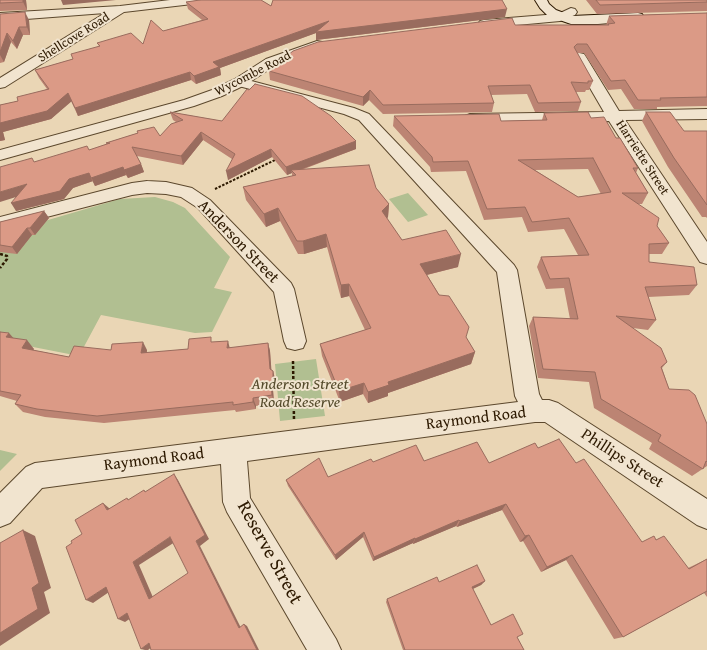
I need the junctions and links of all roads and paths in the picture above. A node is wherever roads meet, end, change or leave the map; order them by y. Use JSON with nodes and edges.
{"nodes":[{"id":1,"x":201,"y":0,"type":"edge"},
{"id":2,"x":540,"y":0,"type":"edge"},
{"id":3,"x":552,"y":0,"type":"edge"},
{"id":4,"x":166,"y":2,"type":"edge"},
{"id":5,"x":121,"y":9,"type":"junction"},
{"id":6,"x":565,"y":15,"type":"junction"},
{"id":7,"x":0,"y":17,"type":"edge"},
{"id":8,"x":651,"y":17,"type":"edge"},
{"id":9,"x":473,"y":25,"type":"edge"},
{"id":10,"x":329,"y":43,"type":"edge"},
{"id":11,"x":579,"y":57,"type":"edge"},
{"id":12,"x":240,"y":82,"type":"junction"},
{"id":13,"x":0,"y":84,"type":"edge"},
{"id":14,"x":707,"y":114,"type":"edge"},
{"id":15,"x":615,"y":115,"type":"junction"},
{"id":16,"x":456,"y":119,"type":"edge"},
{"id":17,"x":0,"y":155,"type":"edge"},
{"id":18,"x":277,"y":159,"type":"edge"},
{"id":19,"x":213,"y":190,"type":"dead end"},
{"id":20,"x":0,"y":223,"type":"edge"},
{"id":21,"x":0,"y":254,"type":"edge"},
{"id":22,"x":707,"y":257,"type":"edge"},
{"id":23,"x":0,"y":263,"type":"edge"},
{"id":24,"x":5,"y":263,"type":"junction"},
{"id":25,"x":0,"y":268,"type":"edge"},
{"id":26,"x":295,"y":341,"type":"dead end"},
{"id":27,"x":292,"y":365,"type":"dead end"},
{"id":28,"x":535,"y":411,"type":"junction"},
{"id":29,"x":294,"y":442,"type":"junction"},
{"id":30,"x":233,"y":450,"type":"junction"},
{"id":31,"x":0,"y":513,"type":"edge"},
{"id":32,"x":707,"y":515,"type":"edge"},
{"id":33,"x":325,"y":650,"type":"edge"}],
"edges":[{"from":1,"to":4,"type":"street","name":"Shellcove Road"},
{"from":2,"to":6,"type":"street"},
{"from":3,"to":6,"type":"street"},
{"from":4,"to":5,"type":"street","name":"Shellcove Road"},
{"from":5,"to":7,"type":"street"},
{"from":5,"to":13,"type":"street","name":"Shellcove Road"},
{"from":6,"to":8,"type":"street"},
{"from":6,"to":9,"type":"street"},
{"from":10,"to":12,"type":"street","name":"Wycombe Road"},
{"from":11,"to":15,"type":"street","name":"Harriette Street"},
{"from":12,"to":17,"type":"street","name":"Wycombe Road"},
{"from":12,"to":28,"type":"street","name":"Raymond Road"},
{"from":14,"to":15,"type":"street"},
{"from":15,"to":16,"type":"street"},
{"from":15,"to":22,"type":"street","name":"Harriette Street"},
{"from":18,"to":19,"type":"path"},
{"from":20,"to":26,"type":"street","name":"Anderson Street"},
{"from":21,"to":24,"type":"path"},
{"from":23,"to":24,"type":"path"},
{"from":24,"to":25,"type":"path"},
{"from":27,"to":29,"type":"path"},
{"from":28,"to":29,"type":"street","name":"Raymond Road"},
{"from":28,"to":32,"type":"street","name":"Phillips Street"},
{"from":29,"to":30,"type":"street","name":"Raymond Road"},
{"from":30,"to":31,"type":"street","name":"Raymond Road"},
{"from":30,"to":33,"type":"street","name":"Reserve Street"}]}
